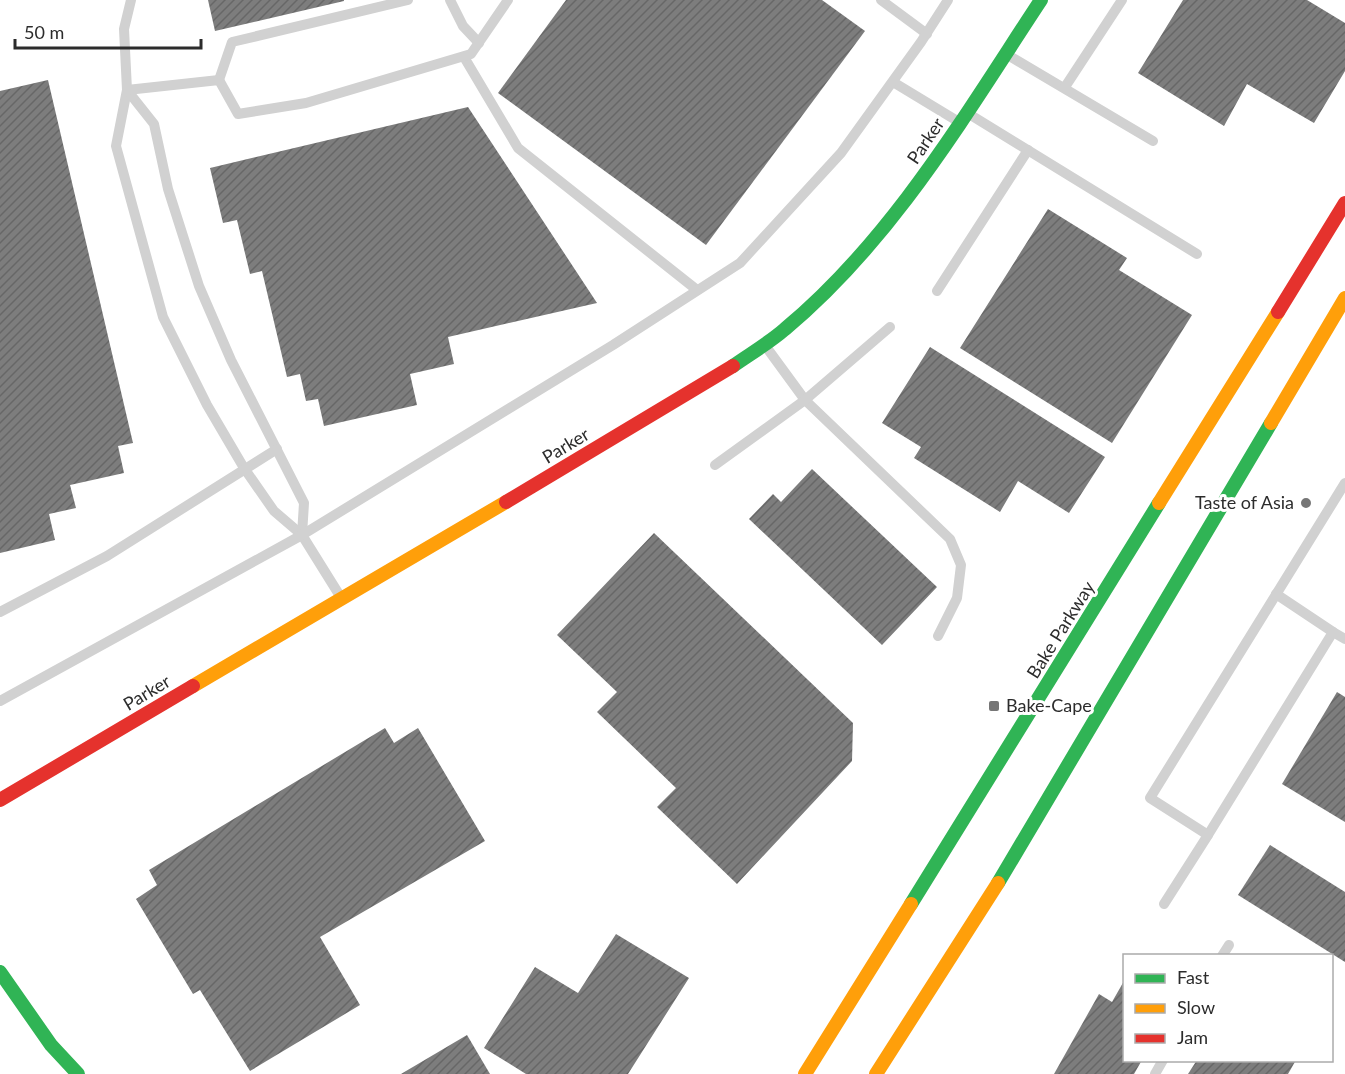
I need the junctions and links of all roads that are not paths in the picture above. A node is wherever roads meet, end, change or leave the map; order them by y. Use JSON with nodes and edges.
{"nodes":[{"id":1,"x":131,"y":0,"type":"edge"},
{"id":2,"x":408,"y":0,"type":"edge"},
{"id":3,"x":450,"y":0,"type":"edge"},
{"id":4,"x":507,"y":0,"type":"edge"},
{"id":5,"x":881,"y":0,"type":"edge"},
{"id":6,"x":948,"y":0,"type":"edge"},
{"id":7,"x":1041,"y":0,"type":"edge"},
{"id":8,"x":1122,"y":0,"type":"edge"},
{"id":9,"x":927,"y":34,"type":"junction"},
{"id":10,"x":478,"y":43,"type":"junction"},
{"id":11,"x":1005,"y":54,"type":"junction"},
{"id":12,"x":464,"y":57,"type":"junction"},
{"id":13,"x":219,"y":80,"type":"junction"},
{"id":14,"x":893,"y":82,"type":"junction"},
{"id":15,"x":1065,"y":87,"type":"junction"},
{"id":16,"x":127,"y":90,"type":"junction"},
{"id":17,"x":963,"y":117,"type":"junction"},
{"id":18,"x":1153,"y":141,"type":"dead end"},
{"id":19,"x":1028,"y":150,"type":"junction"},
{"id":20,"x":1345,"y":203,"type":"edge"},
{"id":21,"x":1197,"y":254,"type":"dead end"},
{"id":22,"x":697,"y":290,"type":"junction"},
{"id":23,"x":937,"y":291,"type":"dead end"},
{"id":24,"x":1345,"y":298,"type":"edge"},
{"id":25,"x":890,"y":327,"type":"dead end"},
{"id":26,"x":764,"y":344,"type":"junction"},
{"id":27,"x":805,"y":400,"type":"junction"},
{"id":28,"x":277,"y":449,"type":"junction"},
{"id":29,"x":714,"y":465,"type":"dead end"},
{"id":30,"x":244,"y":468,"type":"junction"},
{"id":31,"x":1345,"y":483,"type":"edge"},
{"id":32,"x":302,"y":535,"type":"junction"},
{"id":33,"x":1276,"y":594,"type":"junction"},
{"id":34,"x":342,"y":599,"type":"junction"},
{"id":35,"x":0,"y":612,"type":"edge"},
{"id":36,"x":1333,"y":632,"type":"junction"},
{"id":37,"x":938,"y":636,"type":"dead end"},
{"id":38,"x":1345,"y":639,"type":"edge"},
{"id":39,"x":0,"y":701,"type":"edge"},
{"id":40,"x":0,"y":800,"type":"edge"},
{"id":41,"x":1208,"y":835,"type":"junction"},
{"id":42,"x":1164,"y":904,"type":"dead end"},
{"id":43,"x":1228,"y":945,"type":"dead end"},
{"id":44,"x":1223,"y":954,"type":"edge"},
{"id":45,"x":0,"y":972,"type":"edge"},
{"id":46,"x":78,"y":1074,"type":"edge"},
{"id":47,"x":805,"y":1074,"type":"edge"},
{"id":48,"x":876,"y":1074,"type":"edge"}],
"edges":[{"from":1,"to":16,"type":"lane"},
{"from":2,"to":13,"type":"lane"},
{"from":3,"to":10,"type":"lane"},
{"from":4,"to":10,"type":"lane"},
{"from":5,"to":9,"type":"lane"},
{"from":6,"to":9,"type":"lane"},
{"from":7,"to":11,"type":"main road","name":"Parker"},
{"from":8,"to":15,"type":"lane"},
{"from":9,"to":14,"type":"lane"},
{"from":10,"to":12,"type":"lane"},
{"from":11,"to":15,"type":"lane"},
{"from":11,"to":17,"type":"main road","name":"Parker"},
{"from":12,"to":13,"type":"lane"},
{"from":12,"to":22,"type":"lane"},
{"from":13,"to":16,"type":"lane"},
{"from":14,"to":17,"type":"lane"},
{"from":14,"to":22,"type":"lane"},
{"from":15,"to":18,"type":"lane"},
{"from":16,"to":28,"type":"lane"},
{"from":16,"to":30,"type":"lane"},
{"from":17,"to":19,"type":"lane"},
{"from":17,"to":26,"type":"main road","name":"Parker"},
{"from":19,"to":21,"type":"lane"},
{"from":19,"to":23,"type":"lane"},
{"from":20,"to":47,"type":"main road","name":"Bake Parkway"},
{"from":22,"to":32,"type":"lane"},
{"from":24,"to":48,"type":"main road"},
{"from":25,"to":27,"type":"lane"},
{"from":26,"to":27,"type":"lane"},
{"from":26,"to":34,"type":"main road","name":"Parker"},
{"from":27,"to":29,"type":"lane"},
{"from":27,"to":37,"type":"lane"},
{"from":28,"to":30,"type":"lane"},
{"from":28,"to":32,"type":"lane"},
{"from":30,"to":32,"type":"lane"},
{"from":30,"to":35,"type":"lane"},
{"from":31,"to":33,"type":"lane"},
{"from":32,"to":34,"type":"lane"},
{"from":32,"to":39,"type":"lane"},
{"from":33,"to":36,"type":"lane"},
{"from":33,"to":41,"type":"lane"},
{"from":34,"to":40,"type":"main road","name":"Parker"},
{"from":36,"to":38,"type":"lane"},
{"from":36,"to":41,"type":"lane"},
{"from":41,"to":42,"type":"lane"},
{"from":43,"to":44,"type":"lane"},
{"from":45,"to":46,"type":"main road"}]}
